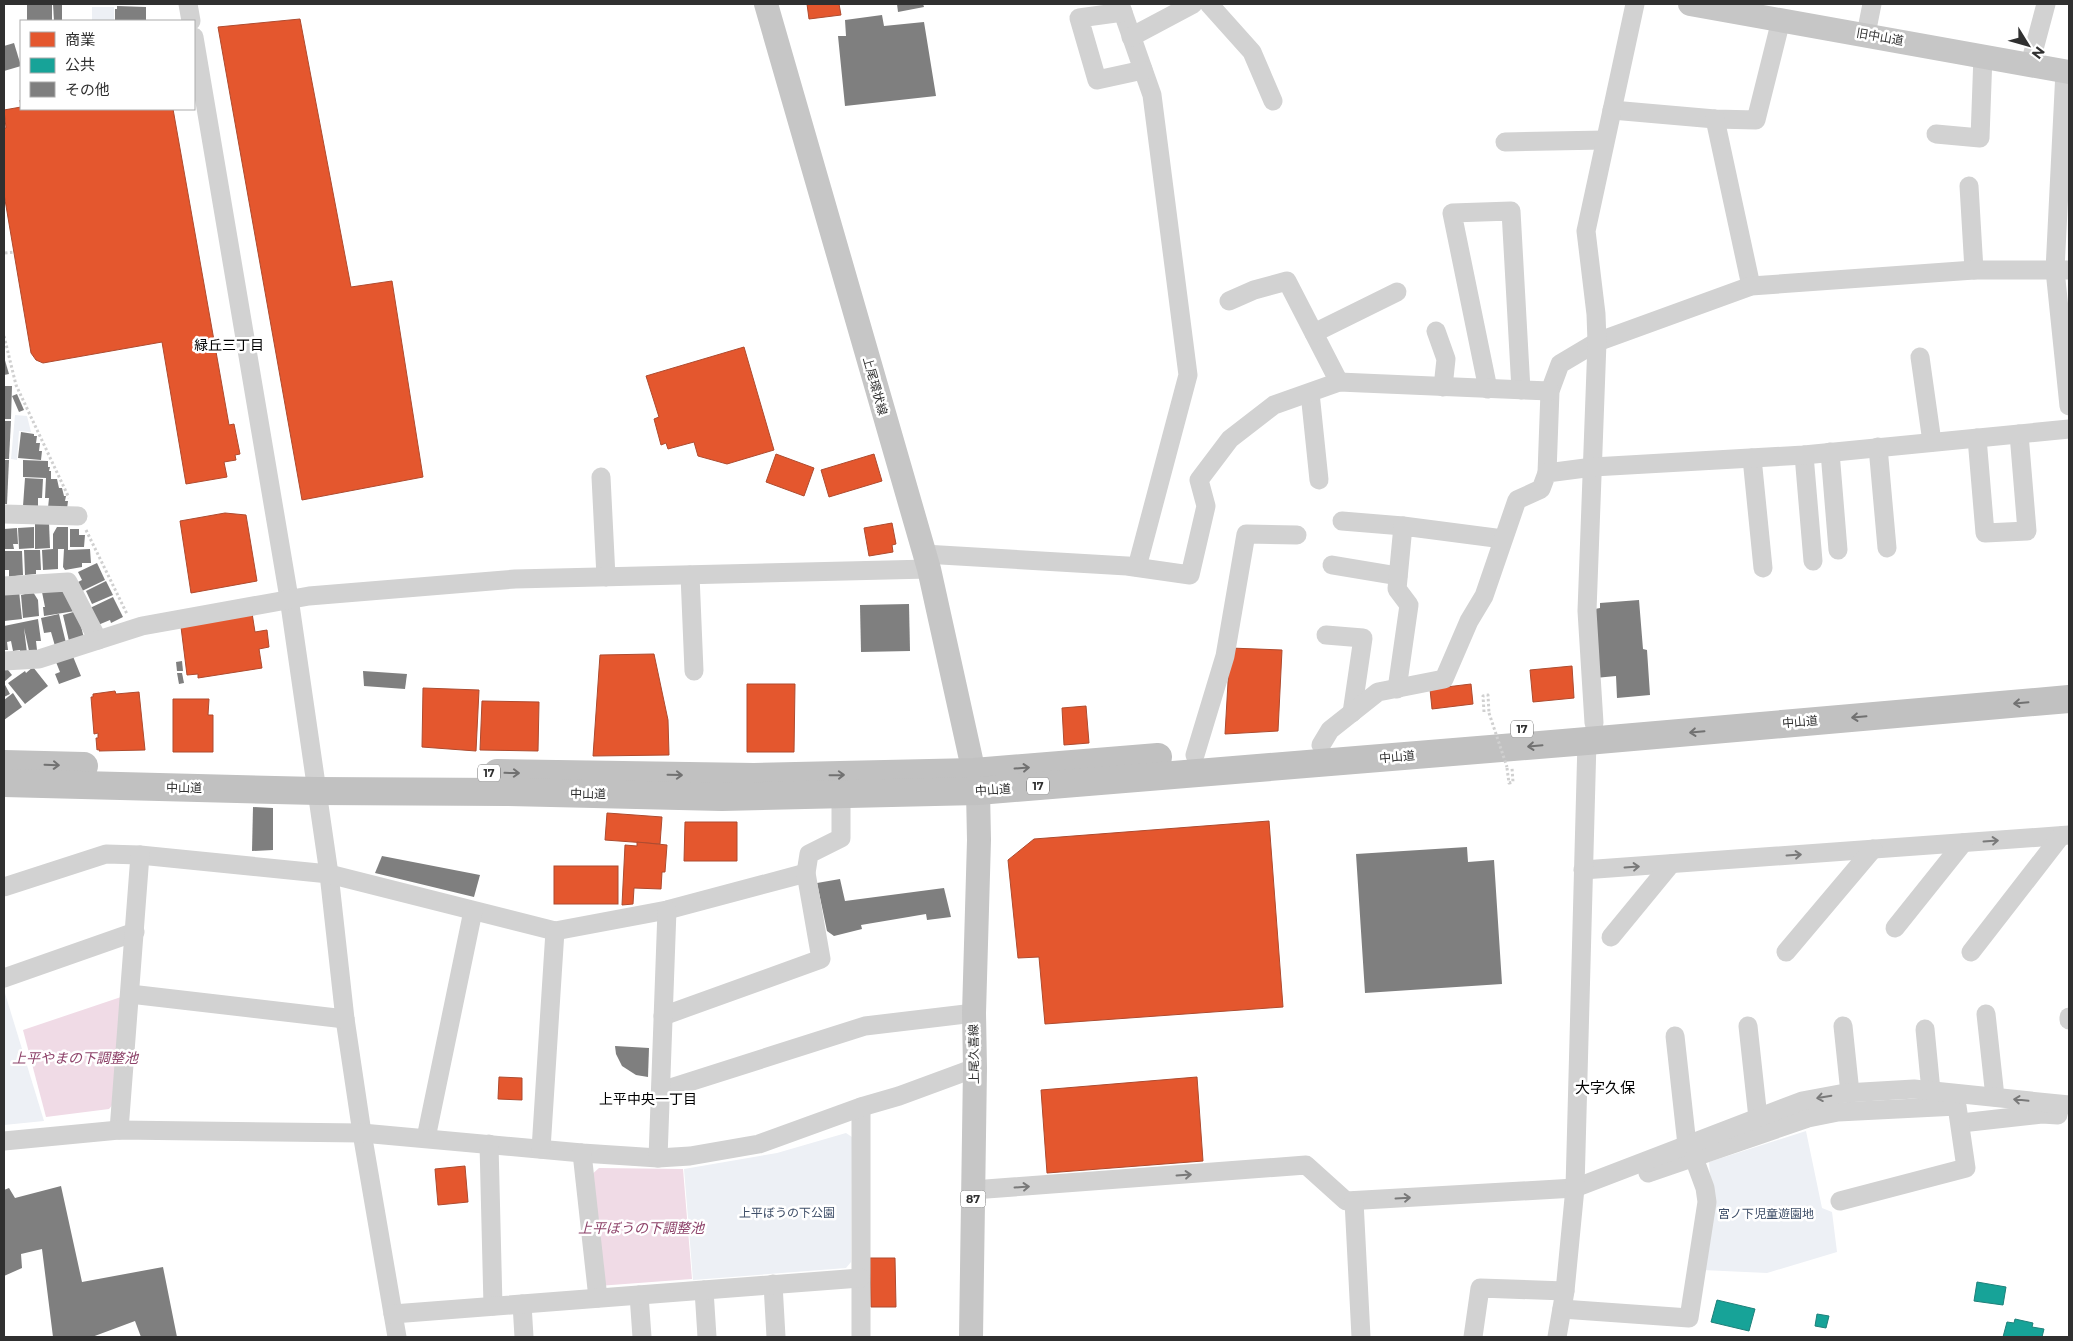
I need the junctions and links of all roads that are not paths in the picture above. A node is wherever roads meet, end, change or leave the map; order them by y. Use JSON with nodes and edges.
{"nodes":[{"id":1,"x":188,"y":4,"type":"edge"},
{"id":2,"x":766,"y":4,"type":"edge"},
{"id":3,"x":1194,"y":4,"type":"edge"},
{"id":4,"x":1209,"y":4,"type":"edge"},
{"id":5,"x":1635,"y":4,"type":"edge"},
{"id":6,"x":1690,"y":4,"type":"edge"},
{"id":7,"x":1872,"y":4,"type":"edge"},
{"id":8,"x":2046,"y":4,"type":"edge"},
{"id":9,"x":1715,"y":6,"type":"edge"},
{"id":10,"x":1122,"y":8,"type":"edge"},
{"id":11,"x":191,"y":20,"type":"edge"},
{"id":12,"x":1781,"y":20,"type":"junction"},
{"id":13,"x":1866,"y":34,"type":"junction"},
{"id":14,"x":1131,"y":37,"type":"junction"},
{"id":15,"x":195,"y":43,"type":"edge"},
{"id":16,"x":1984,"y":55,"type":"junction"},
{"id":17,"x":2030,"y":64,"type":"junction"},
{"id":18,"x":1143,"y":70,"type":"junction"},
{"id":19,"x":2067,"y":71,"type":"edge"},
{"id":20,"x":1273,"y":101,"type":"dead end"},
{"id":21,"x":1612,"y":110,"type":"junction"},
{"id":22,"x":1715,"y":119,"type":"junction"},
{"id":23,"x":1936,"y":134,"type":"dead end"},
{"id":24,"x":1605,"y":140,"type":"junction"},
{"id":25,"x":1505,"y":142,"type":"dead end"},
{"id":26,"x":1969,"y":186,"type":"dead end"},
{"id":27,"x":1974,"y":270,"type":"junction"},
{"id":28,"x":2062,"y":270,"type":"edge"},
{"id":29,"x":1751,"y":286,"type":"junction"},
{"id":30,"x":1397,"y":292,"type":"dead end"},
{"id":31,"x":1229,"y":301,"type":"dead end"},
{"id":32,"x":1436,"y":331,"type":"dead end"},
{"id":33,"x":1314,"y":334,"type":"junction"},
{"id":34,"x":1597,"y":342,"type":"junction"},
{"id":35,"x":1920,"y":357,"type":"dead end"},
{"id":36,"x":1339,"y":382,"type":"junction"},
{"id":37,"x":1443,"y":387,"type":"junction"},
{"id":38,"x":1488,"y":389,"type":"junction"},
{"id":39,"x":1521,"y":390,"type":"junction"},
{"id":40,"x":1550,"y":392,"type":"junction"},
{"id":41,"x":1310,"y":393,"type":"junction"},
{"id":42,"x":2069,"y":406,"type":"edge"},
{"id":43,"x":2069,"y":429,"type":"edge"},
{"id":44,"x":2019,"y":434,"type":"junction"},
{"id":45,"x":1977,"y":438,"type":"junction"},
{"id":46,"x":1932,"y":442,"type":"junction"},
{"id":47,"x":1878,"y":447,"type":"junction"},
{"id":48,"x":1830,"y":452,"type":"junction"},
{"id":49,"x":1804,"y":454,"type":"junction"},
{"id":50,"x":1752,"y":458,"type":"junction"},
{"id":51,"x":1593,"y":467,"type":"junction"},
{"id":52,"x":1547,"y":473,"type":"junction"},
{"id":53,"x":601,"y":477,"type":"dead end"},
{"id":54,"x":1319,"y":480,"type":"dead end"},
{"id":55,"x":4,"y":514,"type":"edge"},
{"id":56,"x":78,"y":516,"type":"road end"},
{"id":57,"x":1342,"y":520,"type":"dead end"},
{"id":58,"x":1403,"y":526,"type":"junction"},
{"id":59,"x":1297,"y":535,"type":"dead end"},
{"id":60,"x":1503,"y":540,"type":"junction"},
{"id":61,"x":1888,"y":548,"type":"dead end"},
{"id":62,"x":1838,"y":550,"type":"dead end"},
{"id":63,"x":1813,"y":561,"type":"dead end"},
{"id":64,"x":926,"y":562,"type":"junction"},
{"id":65,"x":1332,"y":565,"type":"dead end"},
{"id":66,"x":1137,"y":567,"type":"junction"},
{"id":67,"x":1763,"y":568,"type":"dead end"},
{"id":68,"x":690,"y":575,"type":"junction"},
{"id":69,"x":1398,"y":576,"type":"junction"},
{"id":70,"x":606,"y":577,"type":"junction"},
{"id":71,"x":4,"y":586,"type":"edge"},
{"id":72,"x":289,"y":598,"type":"junction"},
{"id":73,"x":1326,"y":635,"type":"dead end"},
{"id":74,"x":98,"y":640,"type":"junction"},
{"id":75,"x":4,"y":661,"type":"edge"},
{"id":76,"x":694,"y":671,"type":"dead end"},
{"id":77,"x":2069,"y":681,"type":"edge"},
{"id":78,"x":1397,"y":689,"type":"junction"},
{"id":79,"x":2069,"y":699,"type":"edge"},
{"id":80,"x":1352,"y":713,"type":"junction"},
{"id":81,"x":1590,"y":732,"type":"junction"},
{"id":82,"x":1321,"y":745,"type":"junction"},
{"id":83,"x":1194,"y":755,"type":"junction"},
{"id":84,"x":5,"y":766,"type":"edge"},
{"id":85,"x":316,"y":782,"type":"junction"},
{"id":86,"x":976,"y":782,"type":"junction"},
{"id":87,"x":841,"y":795,"type":"junction"},
{"id":88,"x":2065,"y":835,"type":"edge"},
{"id":89,"x":1963,"y":843,"type":"junction"},
{"id":90,"x":1873,"y":849,"type":"junction"},
{"id":91,"x":140,"y":855,"type":"junction"},
{"id":92,"x":1671,"y":864,"type":"junction"},
{"id":93,"x":1583,"y":870,"type":"junction"},
{"id":94,"x":806,"y":872,"type":"junction"},
{"id":95,"x":329,"y":874,"type":"junction"},
{"id":96,"x":4,"y":888,"type":"edge"},
{"id":97,"x":667,"y":910,"type":"junction"},
{"id":98,"x":473,"y":911,"type":"junction"},
{"id":99,"x":1895,"y":928,"type":"dead end"},
{"id":100,"x":555,"y":931,"type":"junction"},
{"id":101,"x":135,"y":932,"type":"junction"},
{"id":102,"x":1610,"y":936,"type":"dead end"},
{"id":103,"x":1786,"y":952,"type":"dead end"},
{"id":104,"x":1971,"y":952,"type":"dead end"},
{"id":105,"x":4,"y":978,"type":"edge"},
{"id":106,"x":130,"y":994,"type":"junction"},
{"id":107,"x":974,"y":1013,"type":"junction"},
{"id":108,"x":1986,"y":1014,"type":"dead end"},
{"id":109,"x":663,"y":1016,"type":"junction"},
{"id":110,"x":345,"y":1018,"type":"junction"},
{"id":111,"x":1748,"y":1026,"type":"dead end"},
{"id":112,"x":1843,"y":1026,"type":"dead end"},
{"id":113,"x":1925,"y":1029,"type":"dead end"},
{"id":114,"x":1675,"y":1036,"type":"dead end"},
{"id":115,"x":975,"y":1064,"type":"junction"},
{"id":116,"x":661,"y":1091,"type":"junction"},
{"id":117,"x":1930,"y":1091,"type":"junction"},
{"id":118,"x":1850,"y":1093,"type":"junction"},
{"id":119,"x":1994,"y":1097,"type":"junction"},
{"id":120,"x":2069,"y":1105,"type":"edge"},
{"id":121,"x":861,"y":1107,"type":"junction"},
{"id":122,"x":1961,"y":1108,"type":"junction"},
{"id":123,"x":2069,"y":1117,"type":"edge"},
{"id":124,"x":1758,"y":1118,"type":"junction"},
{"id":125,"x":119,"y":1130,"type":"junction"},
{"id":126,"x":362,"y":1133,"type":"junction"},
{"id":127,"x":426,"y":1138,"type":"junction"},
{"id":128,"x":4,"y":1141,"type":"edge"},
{"id":129,"x":489,"y":1144,"type":"junction"},
{"id":130,"x":541,"y":1149,"type":"junction"},
{"id":131,"x":1691,"y":1151,"type":"junction"},
{"id":132,"x":582,"y":1153,"type":"junction"},
{"id":133,"x":658,"y":1158,"type":"junction"},
{"id":134,"x":973,"y":1190,"type":"junction"},
{"id":135,"x":1574,"y":1194,"type":"junction"},
{"id":136,"x":1354,"y":1201,"type":"junction"},
{"id":137,"x":1840,"y":1201,"type":"dead end"},
{"id":138,"x":860,"y":1278,"type":"junction"},
{"id":139,"x":773,"y":1284,"type":"junction"},
{"id":140,"x":704,"y":1290,"type":"junction"},
{"id":141,"x":1565,"y":1290,"type":"junction"},
{"id":142,"x":639,"y":1295,"type":"junction"},
{"id":143,"x":598,"y":1298,"type":"junction"},
{"id":144,"x":522,"y":1304,"type":"junction"},
{"id":145,"x":493,"y":1306,"type":"junction"},
{"id":146,"x":1562,"y":1310,"type":"junction"},
{"id":147,"x":393,"y":1314,"type":"junction"},
{"id":148,"x":397,"y":1337,"type":"edge"},
{"id":149,"x":524,"y":1337,"type":"edge"},
{"id":150,"x":642,"y":1337,"type":"edge"},
{"id":151,"x":707,"y":1337,"type":"edge"},
{"id":152,"x":776,"y":1337,"type":"edge"},
{"id":153,"x":861,"y":1337,"type":"edge"},
{"id":154,"x":971,"y":1337,"type":"edge"},
{"id":155,"x":1361,"y":1337,"type":"edge"},
{"id":156,"x":1474,"y":1337,"type":"edge"},
{"id":157,"x":1557,"y":1337,"type":"edge"}],
"edges":[{"from":1,"to":11,"type":"street"},
{"from":2,"to":64,"type":"main road","name":"上尾環状線"},
{"from":3,"to":14,"type":"street"},
{"from":4,"to":20,"type":"street"},
{"from":5,"to":21,"type":"street"},
{"from":6,"to":9,"type":"main road","name":"旧中山道"},
{"from":7,"to":13,"type":"street"},
{"from":8,"to":17,"type":"street"},
{"from":9,"to":12,"type":"main road","name":"旧中山道"},
{"from":10,"to":14,"type":"street"},
{"from":10,"to":18,"type":"street"},
{"from":12,"to":13,"type":"main road","name":"旧中山道"},
{"from":12,"to":22,"type":"street"},
{"from":13,"to":16,"type":"main road","name":"旧中山道"},
{"from":14,"to":18,"type":"street"},
{"from":15,"to":72,"type":"street"},
{"from":16,"to":17,"type":"main road","name":"旧中山道"},
{"from":16,"to":23,"type":"street"},
{"from":17,"to":19,"type":"main road","name":"旧中山道"},
{"from":18,"to":66,"type":"street"},
{"from":19,"to":28,"type":"street"},
{"from":21,"to":22,"type":"street"},
{"from":21,"to":24,"type":"street"},
{"from":22,"to":29,"type":"street"},
{"from":24,"to":25,"type":"street"},
{"from":24,"to":34,"type":"street"},
{"from":26,"to":27,"type":"street"},
{"from":27,"to":28,"type":"street"},
{"from":27,"to":29,"type":"street"},
{"from":28,"to":42,"type":"street"},
{"from":29,"to":34,"type":"street"},
{"from":30,"to":33,"type":"street"},
{"from":31,"to":33,"type":"street"},
{"from":32,"to":37,"type":"street"},
{"from":33,"to":36,"type":"street"},
{"from":34,"to":40,"type":"street"},
{"from":34,"to":51,"type":"street"},
{"from":35,"to":46,"type":"street"},
{"from":36,"to":37,"type":"street"},
{"from":36,"to":41,"type":"street"},
{"from":37,"to":38,"type":"street"},
{"from":38,"to":39,"type":"street"},
{"from":38,"to":39,"type":"street"},
{"from":39,"to":40,"type":"street"},
{"from":40,"to":52,"type":"street"},
{"from":41,"to":54,"type":"street"},
{"from":41,"to":66,"type":"street"},
{"from":43,"to":44,"type":"street"},
{"from":44,"to":45,"type":"street"},
{"from":44,"to":45,"type":"street"},
{"from":45,"to":46,"type":"street"},
{"from":46,"to":47,"type":"street"},
{"from":47,"to":48,"type":"street"},
{"from":47,"to":61,"type":"street"},
{"from":48,"to":49,"type":"street"},
{"from":48,"to":62,"type":"street"},
{"from":49,"to":50,"type":"street"},
{"from":49,"to":63,"type":"street"},
{"from":50,"to":51,"type":"street"},
{"from":50,"to":67,"type":"street"},
{"from":51,"to":52,"type":"street"},
{"from":51,"to":81,"type":"street"},
{"from":52,"to":60,"type":"street"},
{"from":53,"to":70,"type":"street"},
{"from":55,"to":56,"type":"street"},
{"from":57,"to":58,"type":"street"},
{"from":58,"to":60,"type":"street"},
{"from":58,"to":69,"type":"street"},
{"from":59,"to":83,"type":"street"},
{"from":60,"to":78,"type":"street"},
{"from":64,"to":66,"type":"street"},
{"from":64,"to":68,"type":"street"},
{"from":64,"to":86,"type":"main road","name":"上尾環状線"},
{"from":65,"to":69,"type":"street"},
{"from":68,"to":70,"type":"street"},
{"from":68,"to":76,"type":"street"},
{"from":69,"to":78,"type":"street"},
{"from":70,"to":72,"type":"street"},
{"from":71,"to":74,"type":"street"},
{"from":72,"to":74,"type":"street"},
{"from":72,"to":85,"type":"street"},
{"from":73,"to":80,"type":"street"},
{"from":74,"to":75,"type":"street"},
{"from":77,"to":81,"type":"highway","name":"中山道","number":"17"},
{"from":78,"to":80,"type":"street"},
{"from":79,"to":81,"type":"highway","name":"中山道","number":"17","one_way":true},
{"from":80,"to":82,"type":"street"},
{"from":81,"to":82,"type":"highway","name":"中山道","number":"17"},
{"from":81,"to":86,"type":"highway","name":"中山道","number":"17","one_way":true},
{"from":81,"to":93,"type":"street"},
{"from":82,"to":83,"type":"highway","name":"中山道","number":"17"},
{"from":86,"to":83,"type":"highway","name":"中山道","number":"17","one_way":true},
{"from":84,"to":85,"type":"highway","name":"中山道","number":"17"},
{"from":85,"to":86,"type":"highway","name":"中山道","number":"17","one_way":true},
{"from":85,"to":87,"type":"highway","name":"中山道","number":"17"},
{"from":85,"to":95,"type":"street"},
{"from":86,"to":87,"type":"highway","name":"中山道","number":"17"},
{"from":86,"to":107,"type":"main road","name":"上尾久喜線","number":"87"},
{"from":87,"to":94,"type":"street"},
{"from":89,"to":88,"type":"street","one_way":true},
{"from":88,"to":104,"type":"street"},
{"from":89,"to":90,"type":"street"},
{"from":89,"to":99,"type":"street"},
{"from":92,"to":90,"type":"street","one_way":true},
{"from":90,"to":103,"type":"street"},
{"from":91,"to":95,"type":"street"},
{"from":91,"to":96,"type":"street"},
{"from":91,"to":101,"type":"street"},
{"from":93,"to":92,"type":"street","one_way":true},
{"from":92,"to":102,"type":"street"},
{"from":93,"to":135,"type":"street"},
{"from":94,"to":97,"type":"street"},
{"from":94,"to":109,"type":"street"},
{"from":95,"to":98,"type":"street"},
{"from":95,"to":110,"type":"street"},
{"from":97,"to":100,"type":"street"},
{"from":97,"to":109,"type":"street"},
{"from":98,"to":100,"type":"street"},
{"from":98,"to":127,"type":"street"},
{"from":100,"to":130,"type":"street"},
{"from":101,"to":105,"type":"street"},
{"from":101,"to":106,"type":"street"},
{"from":106,"to":110,"type":"street"},
{"from":106,"to":125,"type":"street"},
{"from":107,"to":115,"type":"main road","name":"上尾久喜線","number":"87"},
{"from":107,"to":116,"type":"street"},
{"from":108,"to":119,"type":"street"},
{"from":109,"to":116,"type":"street"},
{"from":110,"to":126,"type":"street"},
{"from":111,"to":124,"type":"street"},
{"from":112,"to":118,"type":"street"},
{"from":113,"to":117,"type":"street"},
{"from":114,"to":131,"type":"street"},
{"from":115,"to":121,"type":"street"},
{"from":115,"to":134,"type":"main road","name":"上尾久喜線","number":"87"},
{"from":116,"to":133,"type":"street"},
{"from":117,"to":118,"type":"street"},
{"from":117,"to":122,"type":"street"},
{"from":118,"to":124,"type":"street","one_way":true},
{"from":120,"to":119,"type":"street","one_way":true},
{"from":119,"to":122,"type":"street"},
{"from":121,"to":133,"type":"street"},
{"from":121,"to":138,"type":"street"},
{"from":122,"to":123,"type":"street"},
{"from":122,"to":131,"type":"street"},
{"from":122,"to":137,"type":"street"},
{"from":124,"to":131,"type":"street"},
{"from":125,"to":126,"type":"street"},
{"from":125,"to":128,"type":"street"},
{"from":126,"to":127,"type":"street"},
{"from":126,"to":147,"type":"street"},
{"from":127,"to":129,"type":"street"},
{"from":129,"to":130,"type":"street"},
{"from":129,"to":145,"type":"street"},
{"from":130,"to":132,"type":"street"},
{"from":131,"to":135,"type":"street"},
{"from":131,"to":146,"type":"street"},
{"from":132,"to":133,"type":"street"},
{"from":132,"to":143,"type":"street"},
{"from":134,"to":136,"type":"street","one_way":true},
{"from":134,"to":154,"type":"main road","name":"上尾久喜線","number":"87"},
{"from":136,"to":135,"type":"street","one_way":true},
{"from":135,"to":141,"type":"street"},
{"from":136,"to":155,"type":"street"},
{"from":138,"to":139,"type":"street"},
{"from":138,"to":153,"type":"street"},
{"from":139,"to":140,"type":"street"},
{"from":139,"to":152,"type":"street"},
{"from":140,"to":142,"type":"street"},
{"from":140,"to":151,"type":"street"},
{"from":141,"to":146,"type":"street"},
{"from":141,"to":156,"type":"street"},
{"from":142,"to":143,"type":"street"},
{"from":142,"to":150,"type":"street"},
{"from":143,"to":144,"type":"street"},
{"from":144,"to":145,"type":"street"},
{"from":144,"to":149,"type":"street"},
{"from":145,"to":147,"type":"street"},
{"from":146,"to":157,"type":"street"},
{"from":147,"to":148,"type":"street"}]}
